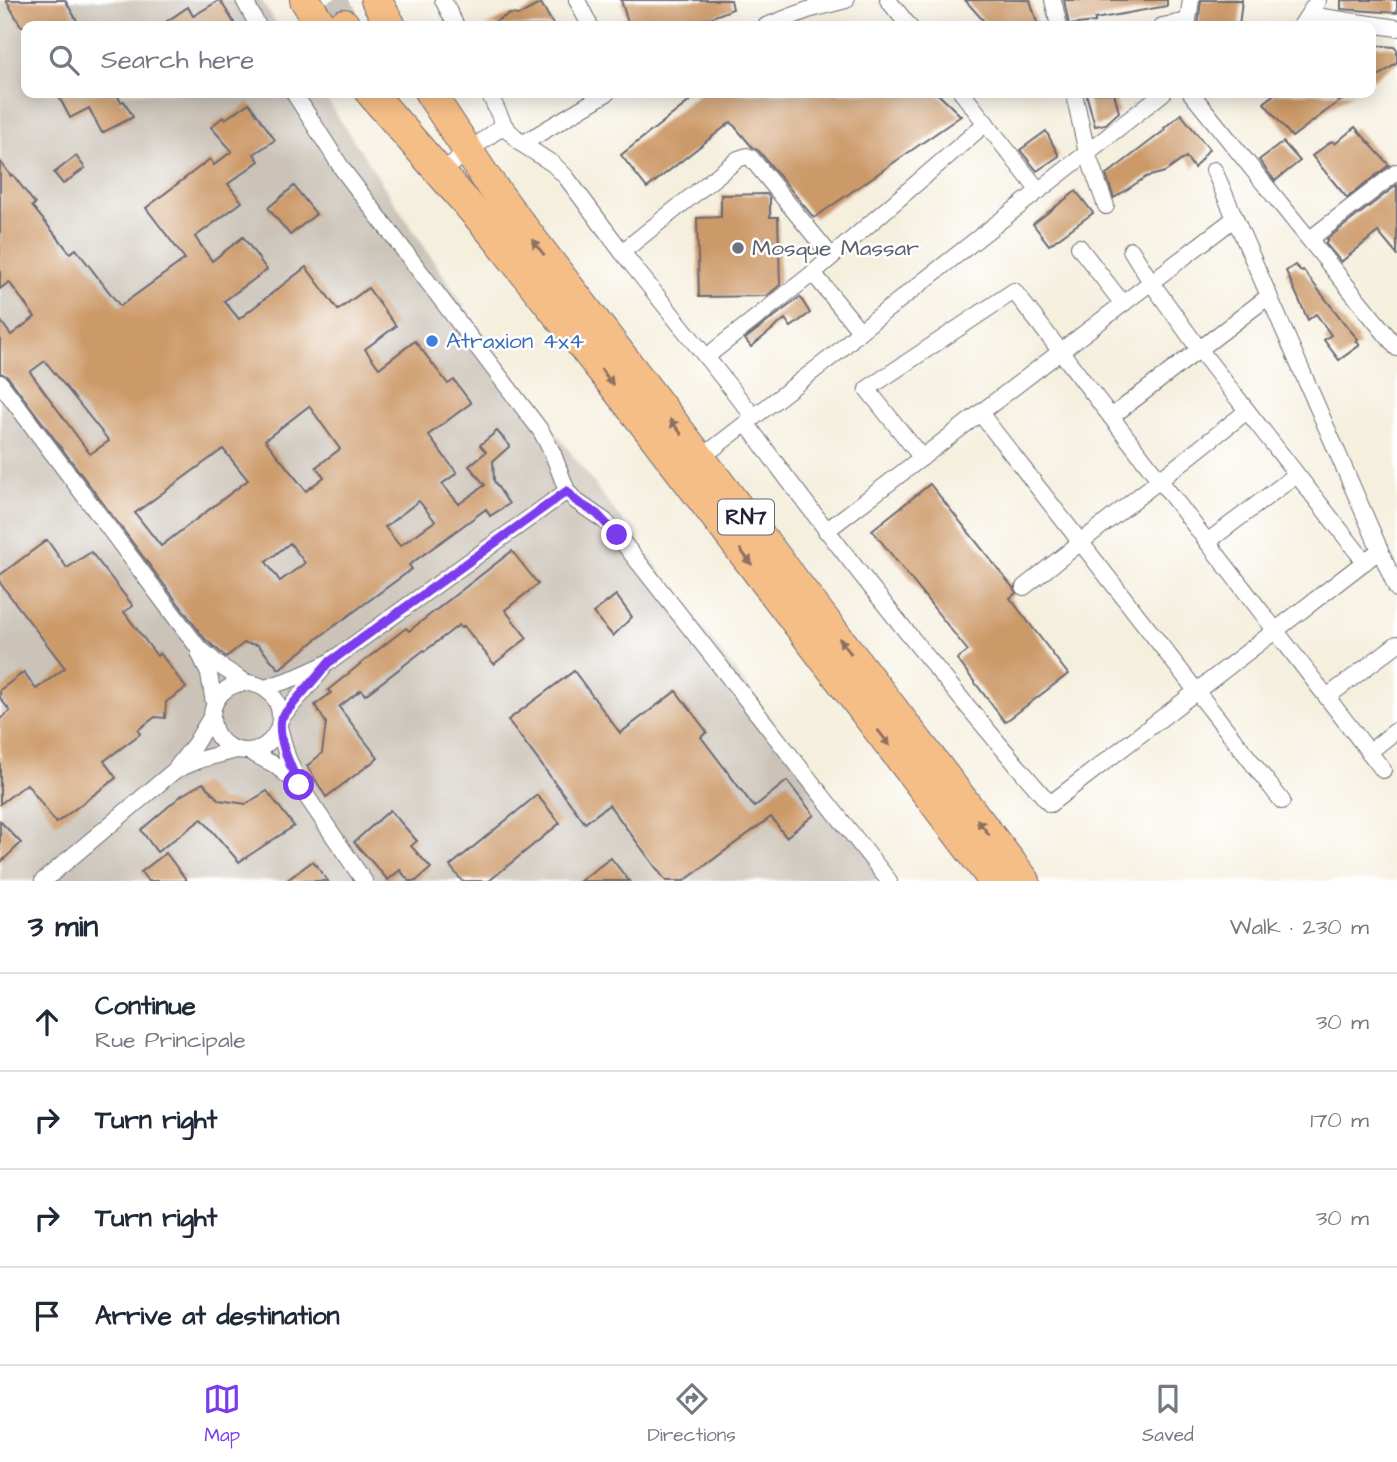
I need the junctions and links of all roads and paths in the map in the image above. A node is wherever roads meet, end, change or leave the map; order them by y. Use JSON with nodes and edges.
{"nodes":[{"id":1,"x":244,"y":0,"type":"edge"},
{"id":2,"x":306,"y":0,"type":"edge"},
{"id":3,"x":443,"y":0,"type":"edge"},
{"id":4,"x":577,"y":0,"type":"edge"},
{"id":5,"x":846,"y":0,"type":"edge"},
{"id":6,"x":888,"y":0,"type":"edge"},
{"id":7,"x":1053,"y":0,"type":"edge"},
{"id":8,"x":1191,"y":0,"type":"edge"},
{"id":9,"x":1318,"y":0,"type":"edge"},
{"id":10,"x":807,"y":5,"type":"edge"},
{"id":11,"x":353,"y":20,"type":"edge"},
{"id":12,"x":255,"y":21,"type":"edge"},
{"id":13,"x":454,"y":21,"type":"edge"},
{"id":14,"x":588,"y":21,"type":"edge"},
{"id":15,"x":776,"y":21,"type":"edge"},
{"id":16,"x":905,"y":21,"type":"edge"},
{"id":17,"x":1058,"y":21,"type":"edge"},
{"id":18,"x":1188,"y":21,"type":"edge"},
{"id":19,"x":1305,"y":21,"type":"edge"},
{"id":20,"x":1376,"y":26,"type":"edge"},
{"id":21,"x":1397,"y":28,"type":"edge"},
{"id":22,"x":297,"y":98,"type":"edge"},
{"id":23,"x":375,"y":98,"type":"edge"},
{"id":24,"x":394,"y":98,"type":"edge"},
{"id":25,"x":419,"y":98,"type":"edge"},
{"id":26,"x":433,"y":98,"type":"edge"},
{"id":27,"x":491,"y":98,"type":"edge"},
{"id":28,"x":599,"y":98,"type":"edge"},
{"id":29,"x":966,"y":98,"type":"edge"},
{"id":30,"x":1075,"y":98,"type":"edge"},
{"id":31,"x":1157,"y":98,"type":"edge"},
{"id":32,"x":1195,"y":98,"type":"edge"},
{"id":33,"x":986,"y":123,"type":"junction"},
{"id":34,"x":504,"y":125,"type":"junction"},
{"id":35,"x":522,"y":144,"type":"junction"},
{"id":36,"x":468,"y":152,"type":"junction"},
{"id":37,"x":1087,"y":153,"type":"junction"},
{"id":38,"x":1214,"y":170,"type":"dead end"},
{"id":39,"x":441,"y":172,"type":"junction"},
{"id":40,"x":1397,"y":172,"type":"edge"},
{"id":41,"x":1039,"y":191,"type":"junction"},
{"id":42,"x":1106,"y":206,"type":"dead end"},
{"id":43,"x":1235,"y":218,"type":"junction"},
{"id":44,"x":1310,"y":239,"type":"junction"},
{"id":45,"x":1079,"y":247,"type":"dead end"},
{"id":46,"x":1131,"y":250,"type":"dead end"},
{"id":47,"x":622,"y":251,"type":"junction"},
{"id":48,"x":831,"y":256,"type":"junction"},
{"id":49,"x":813,"y":272,"type":"junction"},
{"id":50,"x":1151,"y":282,"type":"junction"},
{"id":51,"x":1269,"y":296,"type":"junction"},
{"id":52,"x":1123,"y":304,"type":"junction"},
{"id":53,"x":860,"y":331,"type":"junction"},
{"id":54,"x":1397,"y":348,"type":"edge"},
{"id":55,"x":1199,"y":349,"type":"junction"},
{"id":56,"x":1060,"y":352,"type":"junction"},
{"id":57,"x":706,"y":357,"type":"junction"},
{"id":58,"x":0,"y":383,"type":"edge"},
{"id":59,"x":1247,"y":411,"type":"junction"},
{"id":60,"x":980,"y":413,"type":"junction"},
{"id":61,"x":1111,"y":416,"type":"junction"},
{"id":62,"x":750,"y":420,"type":"junction"},
{"id":63,"x":922,"y":458,"type":"junction"},
{"id":64,"x":691,"y":466,"type":"junction"},
{"id":65,"x":1296,"y":475,"type":"junction"},
{"id":66,"x":1160,"y":480,"type":"junction"},
{"id":67,"x":567,"y":491,"type":"junction"},
{"id":68,"x":826,"y":531,"type":"junction"},
{"id":69,"x":1081,"y":542,"type":"junction"},
{"id":70,"x":1207,"y":542,"type":"junction"},
{"id":71,"x":1380,"y":550,"type":"junction"},
{"id":72,"x":1365,"y":562,"type":"junction"},
{"id":73,"x":1024,"y":587,"type":"dead end"},
{"id":74,"x":1397,"y":589,"type":"edge"},
{"id":75,"x":1276,"y":631,"type":"junction"},
{"id":76,"x":1397,"y":644,"type":"edge"},
{"id":77,"x":197,"y":646,"type":"junction"},
{"id":78,"x":328,"y":663,"type":"junction"},
{"id":79,"x":245,"y":682,"type":"junction"},
{"id":80,"x":265,"y":688,"type":"junction"},
{"id":81,"x":1197,"y":691,"type":"junction"},
{"id":82,"x":1327,"y":697,"type":"junction"},
{"id":83,"x":213,"y":710,"type":"junction"},
{"id":84,"x":280,"y":722,"type":"junction"},
{"id":85,"x":1397,"y":730,"type":"edge"},
{"id":86,"x":242,"y":750,"type":"junction"},
{"id":87,"x":1369,"y":752,"type":"junction"},
{"id":88,"x":1383,"y":770,"type":"dead end"},
{"id":89,"x":174,"y":771,"type":"junction"},
{"id":90,"x":299,"y":785,"type":"junction"},
{"id":91,"x":1282,"y":801,"type":"dead end"},
{"id":92,"x":43,"y":881,"type":"edge"},
{"id":93,"x":364,"y":881,"type":"edge"},
{"id":94,"x":889,"y":881,"type":"edge"},
{"id":95,"x":994,"y":881,"type":"edge"},
{"id":96,"x":1025,"y":881,"type":"edge"}],
"edges":[{"from":1,"to":12,"type":"street"},
{"from":2,"to":11,"type":"highway"},
{"from":3,"to":13,"type":"street"},
{"from":4,"to":14,"type":"street"},
{"from":5,"to":10,"type":"street"},
{"from":6,"to":16,"type":"street"},
{"from":7,"to":17,"type":"street"},
{"from":8,"to":18,"type":"street"},
{"from":9,"to":19,"type":"street"},
{"from":10,"to":15,"type":"street"},
{"from":20,"to":21,"type":"street"},
{"from":22,"to":67,"type":"street"},
{"from":23,"to":39,"type":"highway"},
{"from":24,"to":39,"type":"highway","number":"RN7"},
{"from":25,"to":36,"type":"highway","number":"RN7"},
{"from":26,"to":36,"type":"highway"},
{"from":27,"to":34,"type":"street"},
{"from":28,"to":35,"type":"street"},
{"from":29,"to":33,"type":"street"},
{"from":30,"to":37,"type":"street"},
{"from":31,"to":37,"type":"street"},
{"from":32,"to":44,"type":"street"},
{"from":33,"to":41,"type":"street"},
{"from":33,"to":48,"type":"street"},
{"from":34,"to":35,"type":"street"},
{"from":34,"to":36,"type":"street"},
{"from":35,"to":47,"type":"street"},
{"from":36,"to":39,"type":"street"},
{"from":64,"to":36,"type":"highway","number":"RN7","one_way":true},
{"from":37,"to":41,"type":"street"},
{"from":37,"to":42,"type":"street"},
{"from":38,"to":43,"type":"street"},
{"from":39,"to":64,"type":"highway","number":"RN7","one_way":true},
{"from":40,"to":44,"type":"street"},
{"from":41,"to":53,"type":"street"},
{"from":43,"to":50,"type":"street"},
{"from":43,"to":51,"type":"street"},
{"from":44,"to":54,"type":"street"},
{"from":45,"to":52,"type":"street"},
{"from":46,"to":50,"type":"street"},
{"from":47,"to":48,"type":"street"},
{"from":47,"to":57,"type":"street"},
{"from":48,"to":49,"type":"street"},
{"from":49,"to":53,"type":"street"},
{"from":49,"to":57,"type":"street"},
{"from":50,"to":52,"type":"street"},
{"from":50,"to":55,"type":"street"},
{"from":51,"to":55,"type":"street"},
{"from":51,"to":71,"type":"street"},
{"from":52,"to":56,"type":"street"},
{"from":53,"to":62,"type":"street"},
{"from":55,"to":59,"type":"street"},
{"from":55,"to":61,"type":"street"},
{"from":56,"to":60,"type":"street"},
{"from":56,"to":61,"type":"street"},
{"from":56,"to":63,"type":"street"},
{"from":57,"to":62,"type":"street"},
{"from":58,"to":77,"type":"street"},
{"from":59,"to":65,"type":"street"},
{"from":59,"to":66,"type":"street"},
{"from":60,"to":63,"type":"street"},
{"from":60,"to":69,"type":"street"},
{"from":61,"to":66,"type":"street"},
{"from":62,"to":64,"type":"street"},
{"from":62,"to":68,"type":"street"},
{"from":63,"to":68,"type":"street"},
{"from":64,"to":95,"type":"highway","number":"RN7","one_way":true},
{"from":96,"to":64,"type":"highway","number":"RN7","one_way":true},
{"from":65,"to":70,"type":"street"},
{"from":65,"to":72,"type":"street"},
{"from":66,"to":69,"type":"street"},
{"from":66,"to":70,"type":"street"},
{"from":67,"to":78,"type":"street"},
{"from":67,"to":94,"type":"street"},
{"from":68,"to":81,"type":"street"},
{"from":69,"to":73,"type":"street"},
{"from":69,"to":81,"type":"street"},
{"from":70,"to":75,"type":"street"},
{"from":71,"to":72,"type":"street"},
{"from":71,"to":74,"type":"street"},
{"from":72,"to":75,"type":"street"},
{"from":75,"to":81,"type":"street"},
{"from":75,"to":82,"type":"street"},
{"from":76,"to":82,"type":"street"},
{"from":77,"to":79,"type":"street"},
{"from":77,"to":83,"type":"street"},
{"from":78,"to":80,"type":"street"},
{"from":78,"to":84,"type":"street"},
{"from":79,"to":80,"type":"street"},
{"from":79,"to":83,"type":"street"},
{"from":80,"to":84,"type":"street"},
{"from":81,"to":91,"type":"street"},
{"from":82,"to":87,"type":"street"},
{"from":83,"to":86,"type":"street"},
{"from":83,"to":89,"type":"street"},
{"from":84,"to":86,"type":"street"},
{"from":84,"to":90,"type":"street"},
{"from":85,"to":87,"type":"street"},
{"from":86,"to":89,"type":"street"},
{"from":86,"to":90,"type":"street"},
{"from":87,"to":88,"type":"street"},
{"from":89,"to":92,"type":"street"},
{"from":90,"to":93,"type":"street"}]}
